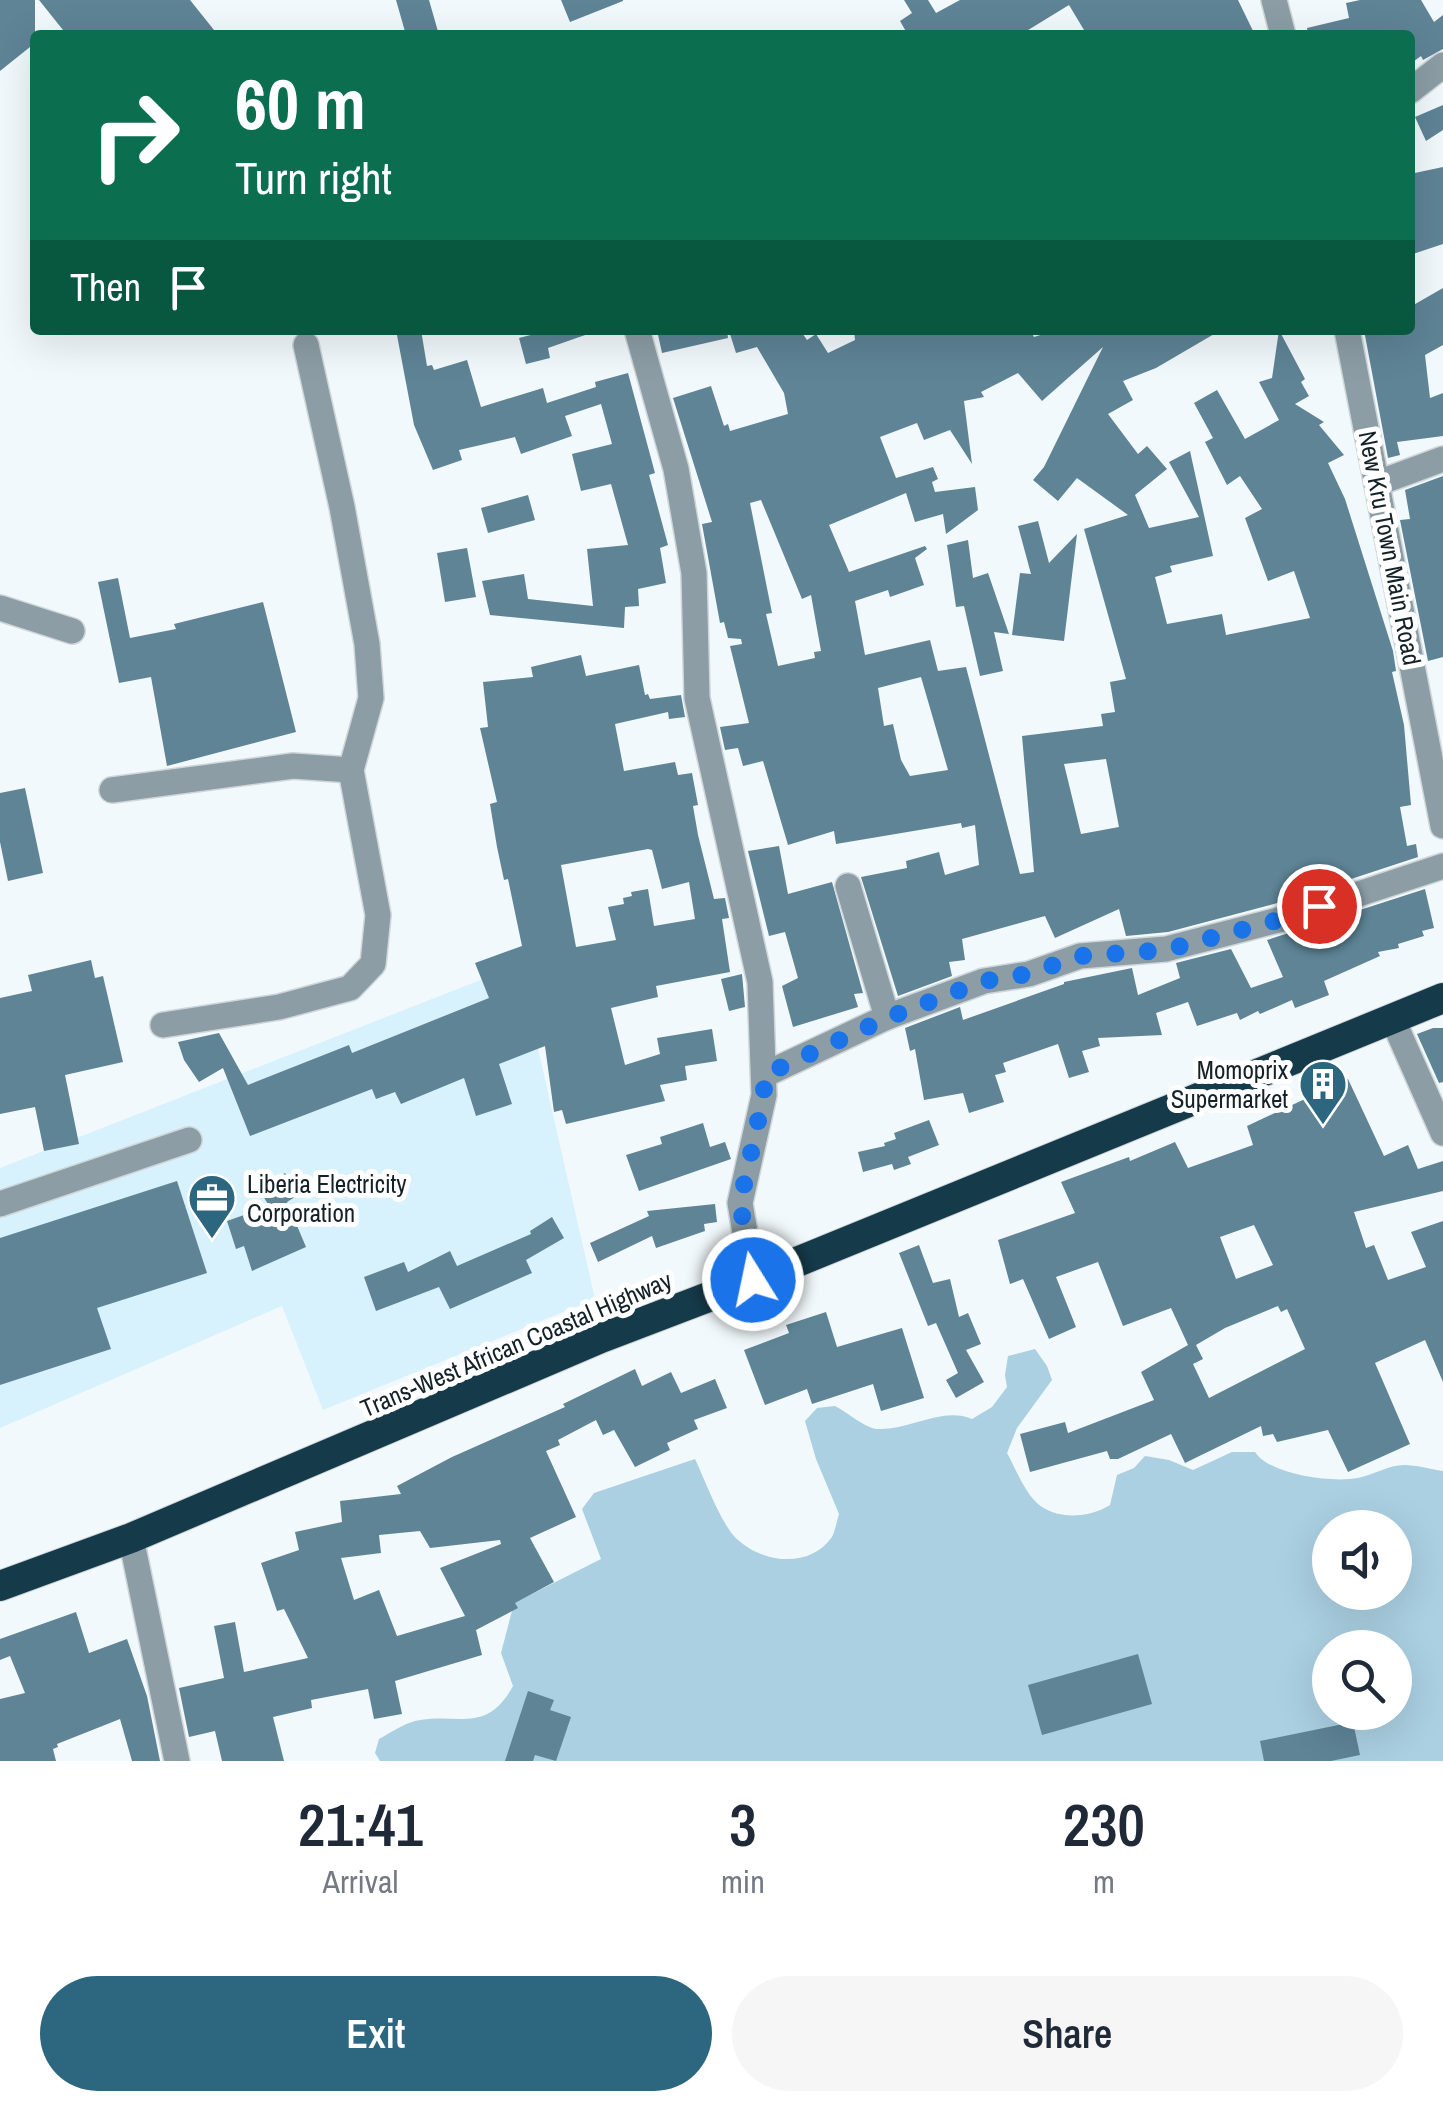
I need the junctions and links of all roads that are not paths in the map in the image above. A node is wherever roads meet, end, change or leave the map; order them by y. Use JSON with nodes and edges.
{"nodes":[{"id":1,"x":1274,"y":0,"type":"edge"},
{"id":2,"x":1282,"y":30,"type":"edge"},
{"id":3,"x":1443,"y":64,"type":"edge"},
{"id":4,"x":1415,"y":87,"type":"edge"},
{"id":5,"x":638,"y":335,"type":"edge"},
{"id":6,"x":1349,"y":335,"type":"edge"},
{"id":7,"x":306,"y":345,"type":"dead end"},
{"id":8,"x":1443,"y":459,"type":"edge"},
{"id":9,"x":1378,"y":483,"type":"junction"},
{"id":10,"x":0,"y":608,"type":"edge"},
{"id":11,"x":72,"y":631,"type":"dead end"},
{"id":12,"x":351,"y":770,"type":"junction"},
{"id":13,"x":112,"y":790,"type":"dead end"},
{"id":14,"x":1443,"y":826,"type":"edge"},
{"id":15,"x":1443,"y":866,"type":"edge"},
{"id":16,"x":848,"y":886,"type":"dead end"},
{"id":17,"x":1443,"y":998,"type":"edge"},
{"id":18,"x":887,"y":1018,"type":"junction"},
{"id":19,"x":1393,"y":1020,"type":"junction"},
{"id":20,"x":163,"y":1025,"type":"dead end"},
{"id":21,"x":764,"y":1075,"type":"junction"},
{"id":22,"x":1443,"y":1133,"type":"edge"},
{"id":23,"x":188,"y":1140,"type":"dead end"},
{"id":24,"x":0,"y":1204,"type":"edge"},
{"id":25,"x":753,"y":1280,"type":"junction"},
{"id":26,"x":132,"y":1538,"type":"junction"},
{"id":27,"x":0,"y":1586,"type":"edge"},
{"id":28,"x":177,"y":1761,"type":"edge"}],
"edges":[{"from":1,"to":2,"type":"street"},
{"from":3,"to":4,"type":"street"},
{"from":5,"to":21,"type":"street"},
{"from":6,"to":9,"type":"street","name":"New Kru Town Main Road"},
{"from":7,"to":12,"type":"street"},
{"from":8,"to":9,"type":"street"},
{"from":9,"to":14,"type":"street","name":"New Kru Town Main Road"},
{"from":10,"to":11,"type":"street"},
{"from":12,"to":13,"type":"street"},
{"from":12,"to":20,"type":"street"},
{"from":15,"to":18,"type":"street"},
{"from":16,"to":18,"type":"street"},
{"from":17,"to":19,"type":"highway","name":"Trans-West African Coastal Highway"},
{"from":18,"to":21,"type":"street"},
{"from":19,"to":22,"type":"street"},
{"from":19,"to":25,"type":"highway","name":"Trans-West African Coastal Highway"},
{"from":21,"to":25,"type":"street"},
{"from":23,"to":24,"type":"street"},
{"from":25,"to":26,"type":"highway","name":"Trans-West African Coastal Highway"},
{"from":26,"to":27,"type":"highway","name":"Trans-West African Coastal Highway"},
{"from":26,"to":28,"type":"street"}]}
